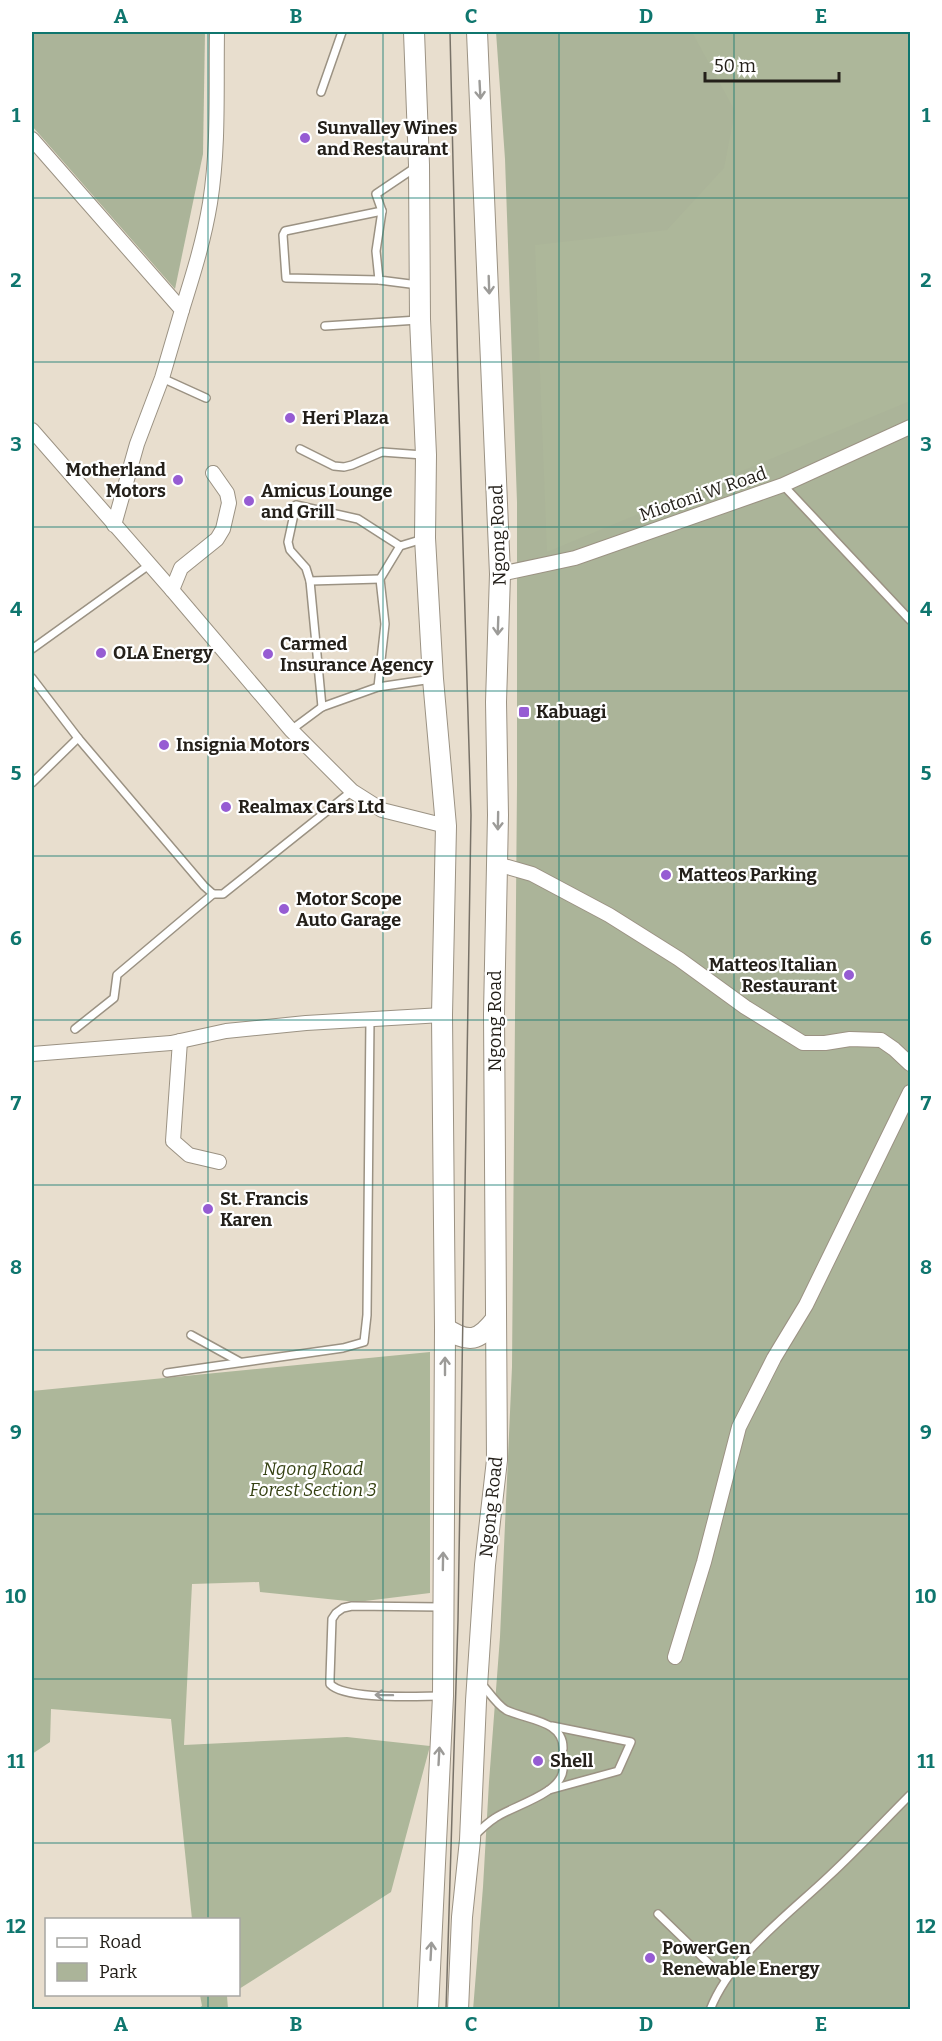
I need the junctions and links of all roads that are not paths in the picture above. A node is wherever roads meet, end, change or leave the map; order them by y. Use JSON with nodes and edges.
{"nodes":[{"id":1,"x":217,"y":32,"type":"edge"},
{"id":2,"x":342,"y":32,"type":"edge"},
{"id":3,"x":414,"y":32,"type":"edge"},
{"id":4,"x":477,"y":32,"type":"edge"},
{"id":5,"x":321,"y":92,"type":"dead end"},
{"id":6,"x":32,"y":140,"type":"edge"},
{"id":7,"x":419,"y":165,"type":"junction"},
{"id":8,"x":382,"y":211,"type":"junction"},
{"id":9,"x":379,"y":280,"type":"junction"},
{"id":10,"x":420,"y":285,"type":"junction"},
{"id":11,"x":182,"y":310,"type":"junction"},
{"id":12,"x":420,"y":320,"type":"junction"},
{"id":13,"x":326,"y":326,"type":"dead end"},
{"id":14,"x":162,"y":378,"type":"junction"},
{"id":15,"x":206,"y":398,"type":"dead end"},
{"id":16,"x":910,"y":427,"type":"edge"},
{"id":17,"x":32,"y":430,"type":"edge"},
{"id":18,"x":300,"y":449,"type":"dead end"},
{"id":19,"x":426,"y":455,"type":"junction"},
{"id":20,"x":213,"y":473,"type":"dead end"},
{"id":21,"x":783,"y":485,"type":"junction"},
{"id":22,"x":114,"y":525,"type":"junction"},
{"id":23,"x":425,"y":538,"type":"junction"},
{"id":24,"x":400,"y":546,"type":"junction"},
{"id":25,"x":150,"y":565,"type":"junction"},
{"id":26,"x":500,"y":574,"type":"junction"},
{"id":27,"x":380,"y":579,"type":"junction"},
{"id":28,"x":310,"y":581,"type":"junction"},
{"id":29,"x":172,"y":590,"type":"junction"},
{"id":30,"x":910,"y":620,"type":"edge"},
{"id":31,"x":32,"y":649,"type":"edge"},
{"id":32,"x":32,"y":678,"type":"edge"},
{"id":33,"x":433,"y":679,"type":"junction"},
{"id":34,"x":378,"y":687,"type":"junction"},
{"id":35,"x":321,"y":708,"type":"junction"},
{"id":36,"x":291,"y":730,"type":"junction"},
{"id":37,"x":78,"y":738,"type":"junction"},
{"id":38,"x":32,"y":783,"type":"edge"},
{"id":39,"x":352,"y":791,"type":"junction"},
{"id":40,"x":446,"y":826,"type":"junction"},
{"id":41,"x":497,"y":864,"type":"junction"},
{"id":42,"x":213,"y":894,"type":"junction"},
{"id":43,"x":442,"y":1015,"type":"junction"},
{"id":44,"x":370,"y":1018,"type":"junction"},
{"id":45,"x":75,"y":1029,"type":"dead end"},
{"id":46,"x":180,"y":1041,"type":"junction"},
{"id":47,"x":32,"y":1054,"type":"edge"},
{"id":48,"x":910,"y":1064,"type":"edge"},
{"id":49,"x":910,"y":1092,"type":"edge"},
{"id":50,"x":219,"y":1162,"type":"dead end"},
{"id":51,"x":496,"y":1319,"type":"junction"},
{"id":52,"x":445,"y":1328,"type":"junction"},
{"id":53,"x":191,"y":1335,"type":"dead end"},
{"id":54,"x":240,"y":1362,"type":"junction"},
{"id":55,"x":167,"y":1372,"type":"dead end"},
{"id":56,"x":443,"y":1607,"type":"junction"},
{"id":57,"x":675,"y":1657,"type":"dead end"},
{"id":58,"x":477,"y":1678,"type":"junction"},
{"id":59,"x":443,"y":1696,"type":"junction"},
{"id":60,"x":552,"y":1726,"type":"junction"},
{"id":61,"x":563,"y":1749,"type":"dead end"},
{"id":62,"x":563,"y":1770,"type":"dead end"},
{"id":63,"x":549,"y":1791,"type":"junction"},
{"id":64,"x":910,"y":1795,"type":"edge"},
{"id":65,"x":470,"y":1840,"type":"junction"},
{"id":66,"x":658,"y":1914,"type":"dead end"},
{"id":67,"x":725,"y":1979,"type":"junction"},
{"id":68,"x":428,"y":2010,"type":"edge"},
{"id":69,"x":458,"y":2010,"type":"edge"},
{"id":70,"x":710,"y":2010,"type":"edge"}],
"edges":[{"from":1,"to":11,"type":"street"},
{"from":2,"to":5,"type":"lane"},
{"from":3,"to":7,"type":"main road"},
{"from":4,"to":26,"type":"main road","name":"Ngong Road","one_way":true},
{"from":6,"to":11,"type":"street"},
{"from":7,"to":8,"type":"lane"},
{"from":7,"to":10,"type":"main road"},
{"from":8,"to":9,"type":"lane"},
{"from":8,"to":9,"type":"lane"},
{"from":9,"to":10,"type":"lane"},
{"from":10,"to":12,"type":"main road"},
{"from":11,"to":14,"type":"street"},
{"from":12,"to":13,"type":"lane"},
{"from":12,"to":19,"type":"main road"},
{"from":14,"to":15,"type":"lane"},
{"from":14,"to":22,"type":"street"},
{"from":16,"to":21,"type":"street","name":"Miotoni W Road"},
{"from":17,"to":22,"type":"street"},
{"from":18,"to":19,"type":"lane"},
{"from":19,"to":23,"type":"main road"},
{"from":20,"to":29,"type":"street"},
{"from":21,"to":26,"type":"street","name":"Miotoni W Road"},
{"from":21,"to":30,"type":"lane"},
{"from":22,"to":25,"type":"street"},
{"from":23,"to":24,"type":"lane"},
{"from":23,"to":33,"type":"main road"},
{"from":24,"to":27,"type":"lane"},
{"from":24,"to":28,"type":"lane"},
{"from":25,"to":29,"type":"street"},
{"from":25,"to":31,"type":"lane"},
{"from":26,"to":41,"type":"main road","name":"Ngong Road","one_way":true},
{"from":27,"to":28,"type":"lane"},
{"from":27,"to":34,"type":"lane"},
{"from":28,"to":35,"type":"lane"},
{"from":29,"to":36,"type":"street"},
{"from":32,"to":37,"type":"lane"},
{"from":33,"to":34,"type":"lane"},
{"from":33,"to":40,"type":"main road"},
{"from":34,"to":35,"type":"lane"},
{"from":35,"to":36,"type":"lane"},
{"from":36,"to":39,"type":"street"},
{"from":37,"to":38,"type":"lane"},
{"from":37,"to":42,"type":"lane"},
{"from":39,"to":40,"type":"street"},
{"from":39,"to":42,"type":"lane"},
{"from":40,"to":43,"type":"main road"},
{"from":41,"to":48,"type":"street"},
{"from":41,"to":51,"type":"main road","name":"Ngong Road"},
{"from":42,"to":45,"type":"lane"},
{"from":43,"to":44,"type":"street"},
{"from":43,"to":52,"type":"main road"},
{"from":44,"to":46,"type":"street"},
{"from":44,"to":54,"type":"lane"},
{"from":46,"to":47,"type":"street"},
{"from":46,"to":50,"type":"street"},
{"from":49,"to":57,"type":"street"},
{"from":51,"to":52,"type":"main road"},
{"from":51,"to":58,"type":"main road","name":"Ngong Road"},
{"from":56,"to":52,"type":"main road","one_way":true},
{"from":53,"to":54,"type":"lane"},
{"from":54,"to":55,"type":"lane"},
{"from":56,"to":59,"type":"main road"},
{"from":59,"to":56,"type":"lane","one_way":true},
{"from":58,"to":60,"type":"lane"},
{"from":58,"to":65,"type":"main road","name":"Ngong Road"},
{"from":68,"to":59,"type":"main road","one_way":true},
{"from":60,"to":61,"type":"lane"},
{"from":60,"to":63,"type":"lane"},
{"from":62,"to":63,"type":"lane"},
{"from":63,"to":65,"type":"lane"},
{"from":64,"to":67,"type":"lane"},
{"from":65,"to":69,"type":"main road","name":"Ngong Road"},
{"from":66,"to":67,"type":"lane"},
{"from":67,"to":70,"type":"lane"}]}
